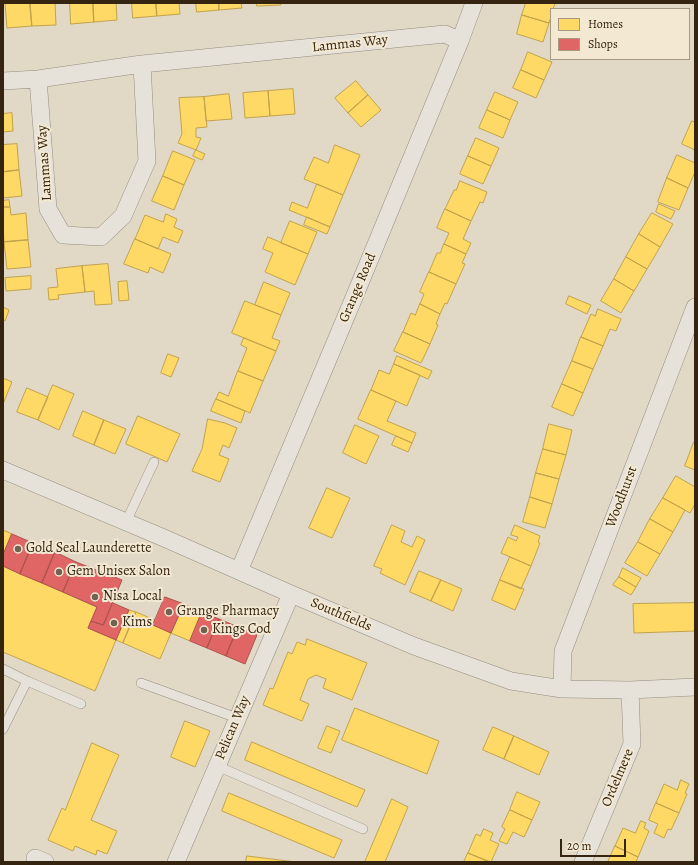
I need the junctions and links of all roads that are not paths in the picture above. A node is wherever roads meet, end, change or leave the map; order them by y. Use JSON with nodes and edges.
{"nodes":[{"id":1,"x":474,"y":3,"type":"edge"},
{"id":2,"x":460,"y":41,"type":"junction"},
{"id":3,"x":142,"y":64,"type":"junction"},
{"id":4,"x":38,"y":79,"type":"junction"},
{"id":5,"x":3,"y":81,"type":"edge"},
{"id":6,"x":695,"y":307,"type":"edge"},
{"id":7,"x":154,"y":462,"type":"dead end"},
{"id":8,"x":3,"y":470,"type":"edge"},
{"id":9,"x":126,"y":522,"type":"junction"},
{"id":10,"x":239,"y":571,"type":"junction"},
{"id":11,"x":291,"y":594,"type":"junction"},
{"id":12,"x":3,"y":669,"type":"edge"},
{"id":13,"x":27,"y":681,"type":"junction"},
{"id":14,"x":141,"y":682,"type":"dead end"},
{"id":15,"x":695,"y":686,"type":"edge"},
{"id":16,"x":562,"y":689,"type":"junction"},
{"id":17,"x":630,"y":690,"type":"junction"},
{"id":18,"x":81,"y":704,"type":"dead end"},
{"id":19,"x":237,"y":718,"type":"junction"},
{"id":20,"x":3,"y":729,"type":"edge"},
{"id":21,"x":217,"y":766,"type":"junction"},
{"id":22,"x":363,"y":829,"type":"dead end"},
{"id":23,"x":176,"y":862,"type":"edge"},
{"id":24,"x":583,"y":862,"type":"edge"}],
"edges":[{"from":1,"to":2,"type":"street","name":"Grange Road"},
{"from":2,"to":3,"type":"street","name":"Lammas Way"},
{"from":2,"to":10,"type":"street","name":"Grange Road"},
{"from":3,"to":4,"type":"street","name":"Lammas Way"},
{"from":3,"to":4,"type":"street","name":"Lammas Way"},
{"from":4,"to":5,"type":"street","name":"Lammas Way"},
{"from":6,"to":16,"type":"street","name":"Woodhurst"},
{"from":7,"to":9,"type":"lane"},
{"from":8,"to":9,"type":"street","name":"Southfields"},
{"from":9,"to":10,"type":"street","name":"Southfields"},
{"from":10,"to":11,"type":"street","name":"Southfields"},
{"from":11,"to":16,"type":"street","name":"Southfields"},
{"from":11,"to":19,"type":"street","name":"Pelican Way"},
{"from":12,"to":13,"type":"lane"},
{"from":13,"to":18,"type":"lane"},
{"from":13,"to":20,"type":"lane"},
{"from":14,"to":19,"type":"lane"},
{"from":15,"to":17,"type":"street","name":"Southfields"},
{"from":16,"to":17,"type":"street","name":"Southfields"},
{"from":17,"to":24,"type":"street","name":"Ordelmere"},
{"from":19,"to":21,"type":"street","name":"Pelican Way"},
{"from":21,"to":22,"type":"lane"},
{"from":21,"to":23,"type":"street","name":"Pelican Way"}]}
